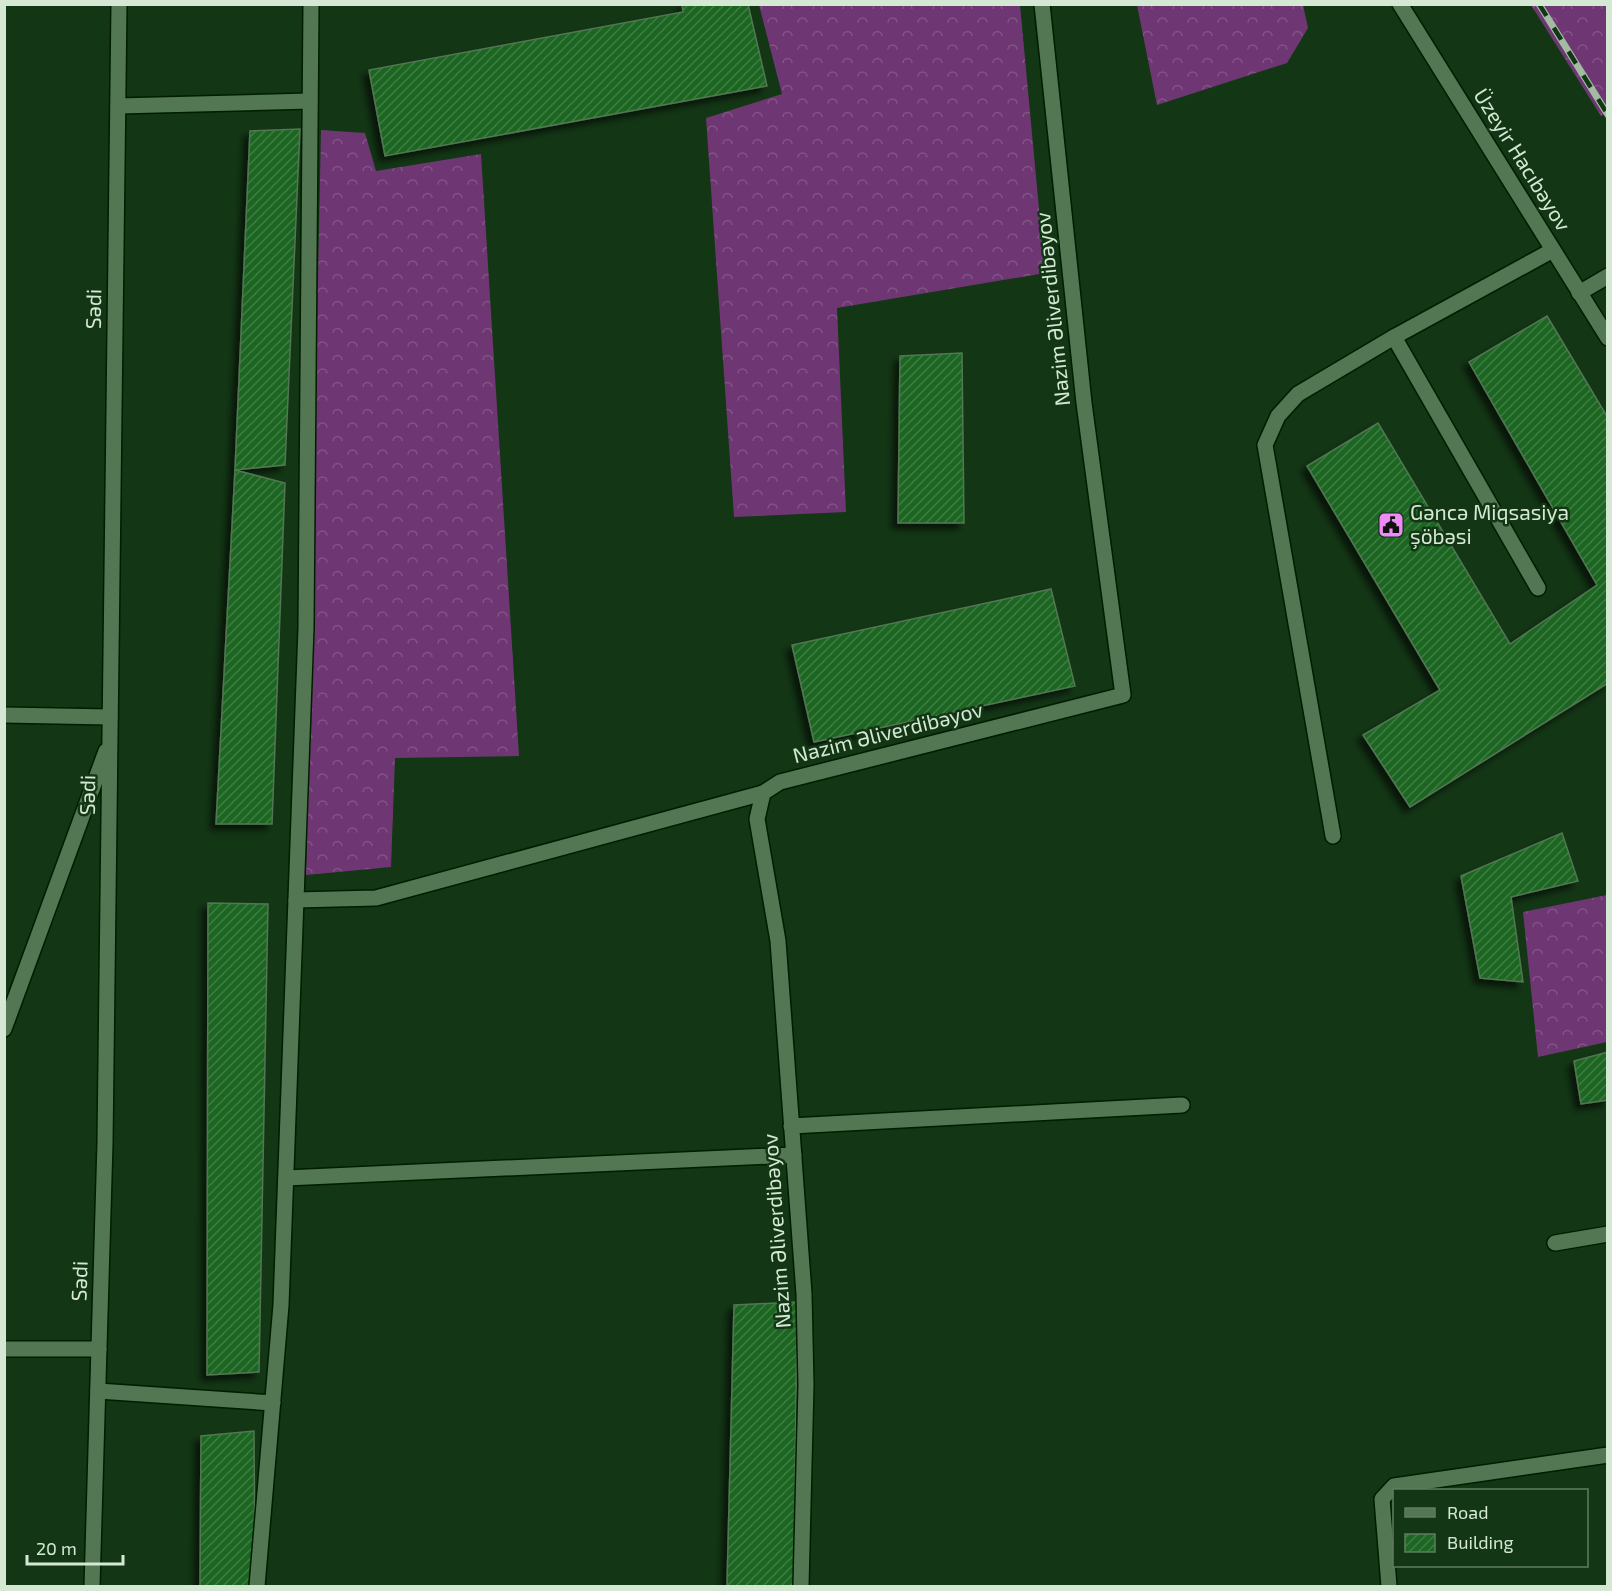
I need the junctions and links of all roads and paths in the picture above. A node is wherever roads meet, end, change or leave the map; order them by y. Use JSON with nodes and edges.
{"nodes":[{"id":1,"x":119,"y":4,"type":"edge"},
{"id":2,"x":311,"y":4,"type":"edge"},
{"id":3,"x":1042,"y":4,"type":"edge"},
{"id":4,"x":1400,"y":4,"type":"edge"},
{"id":5,"x":310,"y":101,"type":"junction"},
{"id":6,"x":118,"y":106,"type":"junction"},
{"id":7,"x":1553,"y":250,"type":"junction"},
{"id":8,"x":1608,"y":276,"type":"edge"},
{"id":9,"x":1579,"y":293,"type":"junction"},
{"id":10,"x":1394,"y":338,"type":"junction"},
{"id":11,"x":1608,"y":338,"type":"edge"},
{"id":12,"x":1538,"y":588,"type":"dead end"},
{"id":13,"x":4,"y":715,"type":"edge"},
{"id":14,"x":110,"y":717,"type":"junction"},
{"id":15,"x":110,"y":740,"type":"junction"},
{"id":16,"x":763,"y":793,"type":"junction"},
{"id":17,"x":1333,"y":836,"type":"dead end"},
{"id":18,"x":296,"y":900,"type":"junction"},
{"id":19,"x":4,"y":1029,"type":"edge"},
{"id":20,"x":1182,"y":1105,"type":"dead end"},
{"id":21,"x":791,"y":1126,"type":"junction"},
{"id":22,"x":794,"y":1155,"type":"junction"},
{"id":23,"x":286,"y":1178,"type":"junction"},
{"id":24,"x":1608,"y":1234,"type":"edge"},
{"id":25,"x":1555,"y":1243,"type":"dead end"},
{"id":26,"x":4,"y":1349,"type":"edge"},
{"id":27,"x":99,"y":1349,"type":"junction"},
{"id":28,"x":98,"y":1391,"type":"junction"},
{"id":29,"x":273,"y":1403,"type":"junction"},
{"id":30,"x":1608,"y":1455,"type":"edge"},
{"id":31,"x":92,"y":1587,"type":"edge"},
{"id":32,"x":257,"y":1587,"type":"edge"},
{"id":33,"x":801,"y":1587,"type":"edge"},
{"id":34,"x":1389,"y":1587,"type":"edge"}],
"edges":[{"from":1,"to":6,"type":"street","name":"Sədi"},
{"from":2,"to":5,"type":"street"},
{"from":3,"to":16,"type":"street","name":"Nazim Əliverdibəyov"},
{"from":4,"to":7,"type":"street","name":"Üzeyir Hacıbəyov"},
{"from":5,"to":6,"type":"street"},
{"from":5,"to":18,"type":"street"},
{"from":6,"to":14,"type":"street","name":"Sədi"},
{"from":7,"to":9,"type":"street","name":"Üzeyir Hacıbəyov"},
{"from":7,"to":10,"type":"street"},
{"from":8,"to":9,"type":"street"},
{"from":9,"to":11,"type":"street","name":"Üzeyir Hacıbəyov"},
{"from":10,"to":12,"type":"street"},
{"from":10,"to":17,"type":"street"},
{"from":13,"to":14,"type":"street"},
{"from":14,"to":15,"type":"street","name":"Sədi"},
{"from":15,"to":19,"type":"street"},
{"from":15,"to":27,"type":"street","name":"Sədi"},
{"from":16,"to":18,"type":"street"},
{"from":16,"to":21,"type":"street","name":"Nazim Əliverdibəyov"},
{"from":18,"to":23,"type":"street"},
{"from":20,"to":21,"type":"street"},
{"from":21,"to":22,"type":"street","name":"Nazim Əliverdibəyov"},
{"from":22,"to":23,"type":"street"},
{"from":22,"to":33,"type":"street","name":"Nazim Əliverdibəyov"},
{"from":23,"to":29,"type":"street"},
{"from":24,"to":25,"type":"street"},
{"from":26,"to":27,"type":"street"},
{"from":27,"to":28,"type":"street","name":"Sədi"},
{"from":28,"to":29,"type":"street"},
{"from":28,"to":31,"type":"street","name":"Sədi"},
{"from":29,"to":32,"type":"street"},
{"from":30,"to":34,"type":"street"}]}
